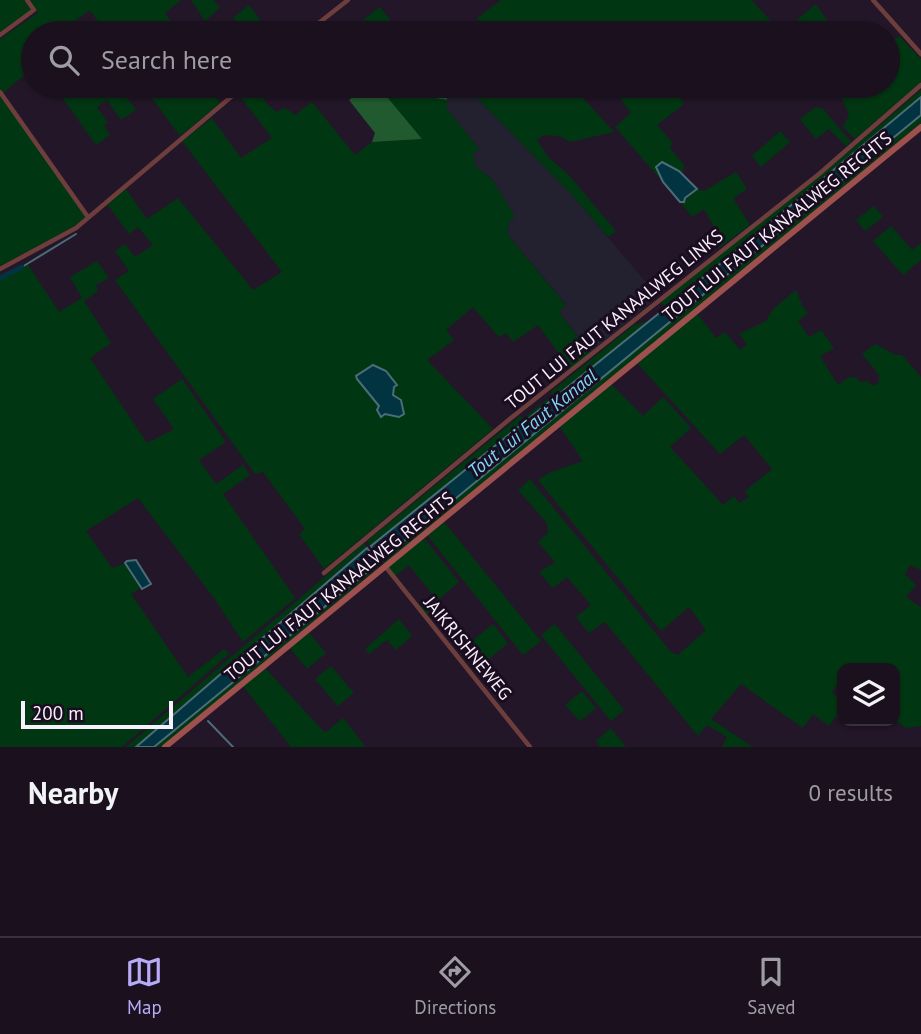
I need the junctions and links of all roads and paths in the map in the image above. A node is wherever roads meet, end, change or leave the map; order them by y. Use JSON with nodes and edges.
{"nodes":[{"id":1,"x":27,"y":0,"type":"edge"},
{"id":2,"x":348,"y":0,"type":"edge"},
{"id":3,"x":873,"y":0,"type":"edge"},
{"id":4,"x":321,"y":21,"type":"edge"},
{"id":5,"x":892,"y":21,"type":"edge"},
{"id":6,"x":900,"y":30,"type":"edge"},
{"id":7,"x":0,"y":35,"type":"edge"},
{"id":8,"x":921,"y":54,"type":"edge"},
{"id":9,"x":921,"y":85,"type":"edge"},
{"id":10,"x":0,"y":92,"type":"edge"},
{"id":11,"x":230,"y":98,"type":"edge"},
{"id":12,"x":921,"y":127,"type":"edge"},
{"id":13,"x":88,"y":217,"type":"junction"},
{"id":14,"x":0,"y":268,"type":"edge"},
{"id":15,"x":384,"y":566,"type":"junction"},
{"id":16,"x":324,"y":573,"type":"dead end"},
{"id":17,"x":164,"y":747,"type":"edge"},
{"id":18,"x":530,"y":747,"type":"edge"}],
"edges":[{"from":1,"to":7,"type":"street"},
{"from":2,"to":4,"type":"street"},
{"from":3,"to":5,"type":"street"},
{"from":6,"to":8,"type":"street"},
{"from":9,"to":16,"type":"street","name":"TOUT LUI FAUT KANAALWEG LINKS"},
{"from":10,"to":13,"type":"street"},
{"from":11,"to":13,"type":"street"},
{"from":12,"to":15,"type":"street","name":"TOUT LUI FAUT KANAALWEG RECHTS"},
{"from":13,"to":14,"type":"street"},
{"from":15,"to":17,"type":"street","name":"TOUT LUI FAUT KANAALWEG RECHTS"},
{"from":15,"to":18,"type":"street","name":"JAIKRISHNEWEG"}]}
